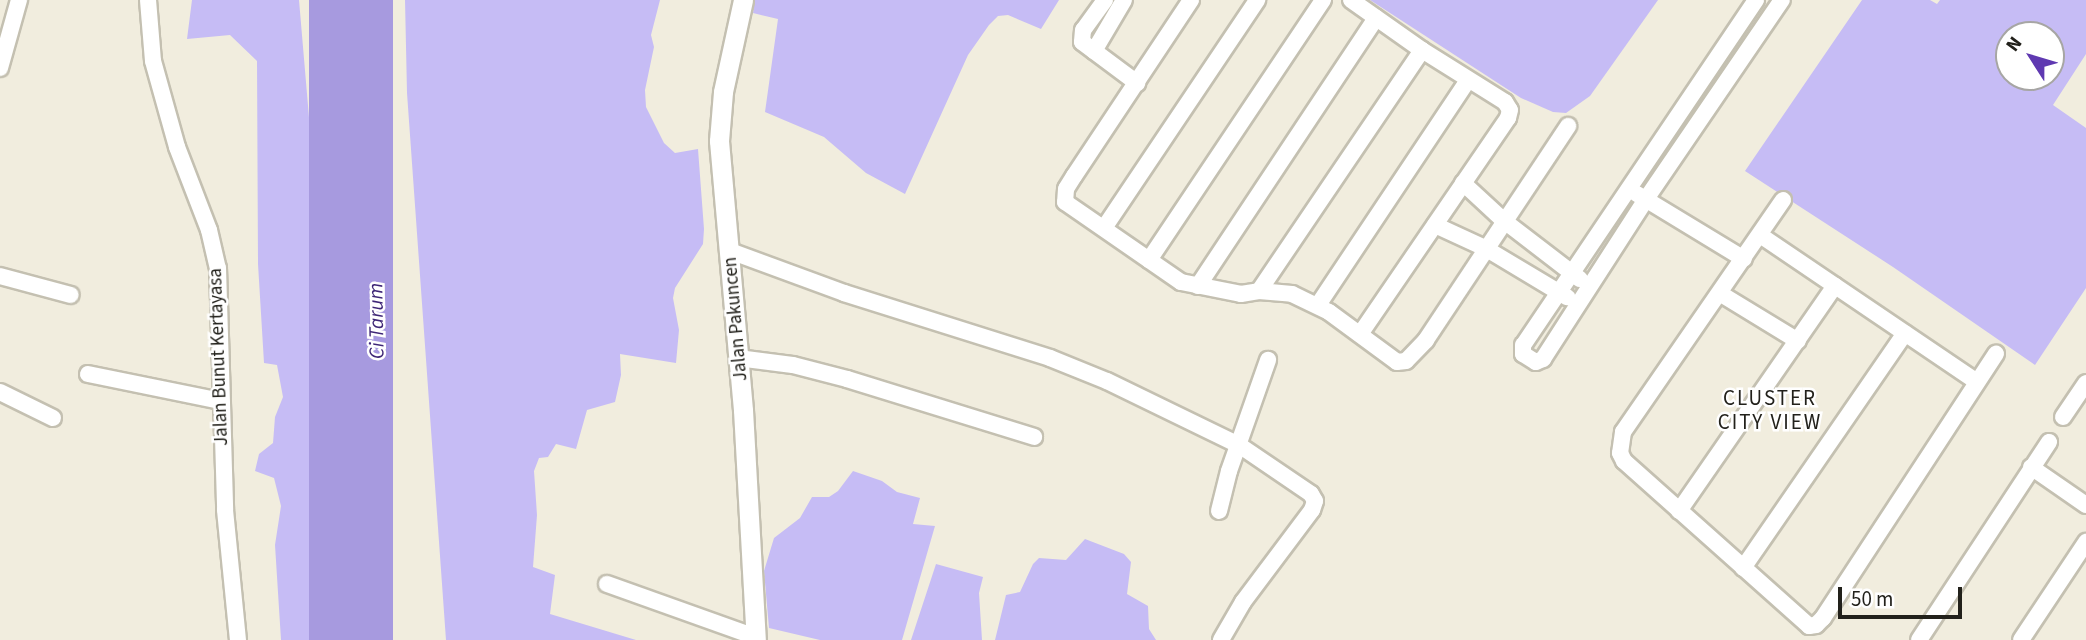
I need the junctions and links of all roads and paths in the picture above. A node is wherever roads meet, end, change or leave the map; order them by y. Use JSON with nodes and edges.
{"nodes":[{"id":1,"x":19,"y":0,"type":"edge"},
{"id":2,"x":148,"y":0,"type":"edge"},
{"id":3,"x":743,"y":0,"type":"edge"},
{"id":4,"x":1105,"y":0,"type":"edge"},
{"id":5,"x":1124,"y":0,"type":"edge"},
{"id":6,"x":1191,"y":0,"type":"edge"},
{"id":7,"x":1257,"y":0,"type":"edge"},
{"id":8,"x":1323,"y":0,"type":"edge"},
{"id":9,"x":1351,"y":0,"type":"edge"},
{"id":10,"x":1756,"y":0,"type":"edge"},
{"id":11,"x":1782,"y":0,"type":"edge"},
{"id":12,"x":1377,"y":18,"type":"junction"},
{"id":13,"x":1422,"y":50,"type":"junction"},
{"id":14,"x":1094,"y":51,"type":"junction"},
{"id":15,"x":0,"y":68,"type":"edge"},
{"id":16,"x":1468,"y":80,"type":"junction"},
{"id":17,"x":1137,"y":83,"type":"junction"},
{"id":18,"x":1568,"y":126,"type":"dead end"},
{"id":19,"x":1463,"y":183,"type":"junction"},
{"id":20,"x":1629,"y":189,"type":"junction"},
{"id":21,"x":1646,"y":199,"type":"junction"},
{"id":22,"x":1783,"y":200,"type":"dead end"},
{"id":23,"x":1503,"y":220,"type":"junction"},
{"id":24,"x":1435,"y":225,"type":"junction"},
{"id":25,"x":1104,"y":228,"type":"junction"},
{"id":26,"x":1760,"y":235,"type":"junction"},
{"id":27,"x":1485,"y":248,"type":"junction"},
{"id":28,"x":730,"y":251,"type":"junction"},
{"id":29,"x":1149,"y":260,"type":"junction"},
{"id":30,"x":1744,"y":260,"type":"junction"},
{"id":31,"x":1572,"y":274,"type":"junction"},
{"id":32,"x":0,"y":276,"type":"edge"},
{"id":33,"x":1198,"y":286,"type":"junction"},
{"id":34,"x":1590,"y":286,"type":"junction"},
{"id":35,"x":1835,"y":286,"type":"junction"},
{"id":36,"x":1259,"y":291,"type":"junction"},
{"id":37,"x":1560,"y":291,"type":"junction"},
{"id":38,"x":1721,"y":294,"type":"junction"},
{"id":39,"x":71,"y":295,"type":"dead end"},
{"id":40,"x":1577,"y":304,"type":"junction"},
{"id":41,"x":1318,"y":305,"type":"junction"},
{"id":42,"x":1905,"y":333,"type":"junction"},
{"id":43,"x":1360,"y":334,"type":"junction"},
{"id":44,"x":1798,"y":341,"type":"junction"},
{"id":45,"x":1996,"y":354,"type":"dead end"},
{"id":46,"x":738,"y":358,"type":"junction"},
{"id":47,"x":1268,"y":360,"type":"dead end"},
{"id":48,"x":88,"y":374,"type":"dead end"},
{"id":49,"x":1978,"y":382,"type":"junction"},
{"id":50,"x":2084,"y":391,"type":"edge"},
{"id":51,"x":0,"y":392,"type":"edge"},
{"id":52,"x":221,"y":401,"type":"junction"},
{"id":53,"x":2063,"y":417,"type":"dead end"},
{"id":54,"x":53,"y":418,"type":"dead end"},
{"id":55,"x":1034,"y":437,"type":"dead end"},
{"id":56,"x":2049,"y":442,"type":"dead end"},
{"id":57,"x":1239,"y":445,"type":"junction"},
{"id":58,"x":2031,"y":467,"type":"junction"},
{"id":59,"x":2086,"y":505,"type":"edge"},
{"id":60,"x":1219,"y":511,"type":"dead end"},
{"id":61,"x":1679,"y":511,"type":"junction"},
{"id":62,"x":2086,"y":542,"type":"edge"},
{"id":63,"x":1743,"y":568,"type":"junction"},
{"id":64,"x":607,"y":584,"type":"dead end"},
{"id":65,"x":756,"y":639,"type":"edge"},
{"id":66,"x":238,"y":640,"type":"edge"},
{"id":67,"x":1221,"y":640,"type":"edge"},
{"id":68,"x":1919,"y":640,"type":"edge"},
{"id":69,"x":2021,"y":640,"type":"edge"}],
"edges":[{"from":1,"to":15,"type":"street"},
{"from":2,"to":52,"type":"street","name":"Jalan Bunut Kertayasa"},
{"from":3,"to":28,"type":"street","name":"Jalan Pakuncen"},
{"from":4,"to":14,"type":"street"},
{"from":5,"to":14,"type":"street"},
{"from":6,"to":17,"type":"street"},
{"from":7,"to":25,"type":"street"},
{"from":8,"to":29,"type":"street"},
{"from":9,"to":12,"type":"street"},
{"from":10,"to":20,"type":"street"},
{"from":11,"to":21,"type":"street"},
{"from":12,"to":13,"type":"street"},
{"from":12,"to":33,"type":"street"},
{"from":13,"to":16,"type":"street"},
{"from":13,"to":36,"type":"street"},
{"from":14,"to":17,"type":"street"},
{"from":16,"to":19,"type":"street"},
{"from":16,"to":41,"type":"street"},
{"from":17,"to":25,"type":"street"},
{"from":18,"to":23,"type":"street"},
{"from":19,"to":23,"type":"street"},
{"from":19,"to":24,"type":"street"},
{"from":20,"to":21,"type":"street"},
{"from":20,"to":31,"type":"street"},
{"from":21,"to":30,"type":"street"},
{"from":21,"to":34,"type":"street"},
{"from":22,"to":26,"type":"street"},
{"from":23,"to":27,"type":"street"},
{"from":23,"to":31,"type":"street"},
{"from":24,"to":27,"type":"street"},
{"from":24,"to":43,"type":"street"},
{"from":25,"to":29,"type":"street"},
{"from":26,"to":30,"type":"street"},
{"from":26,"to":35,"type":"street"},
{"from":27,"to":37,"type":"street"},
{"from":27,"to":43,"type":"street"},
{"from":28,"to":46,"type":"street","name":"Jalan Pakuncen"},
{"from":28,"to":57,"type":"street"},
{"from":29,"to":33,"type":"street"},
{"from":30,"to":38,"type":"street"},
{"from":31,"to":34,"type":"street"},
{"from":31,"to":37,"type":"street"},
{"from":32,"to":39,"type":"street"},
{"from":33,"to":36,"type":"street"},
{"from":34,"to":40,"type":"street"},
{"from":35,"to":42,"type":"street"},
{"from":35,"to":44,"type":"street"},
{"from":36,"to":41,"type":"street"},
{"from":37,"to":40,"type":"street"},
{"from":37,"to":40,"type":"street"},
{"from":38,"to":44,"type":"street"},
{"from":38,"to":61,"type":"street"},
{"from":41,"to":43,"type":"street"},
{"from":42,"to":49,"type":"street"},
{"from":42,"to":63,"type":"street"},
{"from":44,"to":61,"type":"street"},
{"from":45,"to":49,"type":"street"},
{"from":46,"to":55,"type":"street"},
{"from":46,"to":65,"type":"street","name":"Jalan Pakuncen"},
{"from":47,"to":57,"type":"street"},
{"from":48,"to":52,"type":"street"},
{"from":49,"to":63,"type":"street"},
{"from":50,"to":53,"type":"street"},
{"from":51,"to":54,"type":"street"},
{"from":52,"to":66,"type":"street","name":"Jalan Bunut Kertayasa"},
{"from":56,"to":58,"type":"street"},
{"from":57,"to":60,"type":"street"},
{"from":57,"to":67,"type":"street"},
{"from":58,"to":59,"type":"street"},
{"from":58,"to":68,"type":"street"},
{"from":61,"to":63,"type":"street"},
{"from":62,"to":69,"type":"street"},
{"from":64,"to":65,"type":"street"}]}
